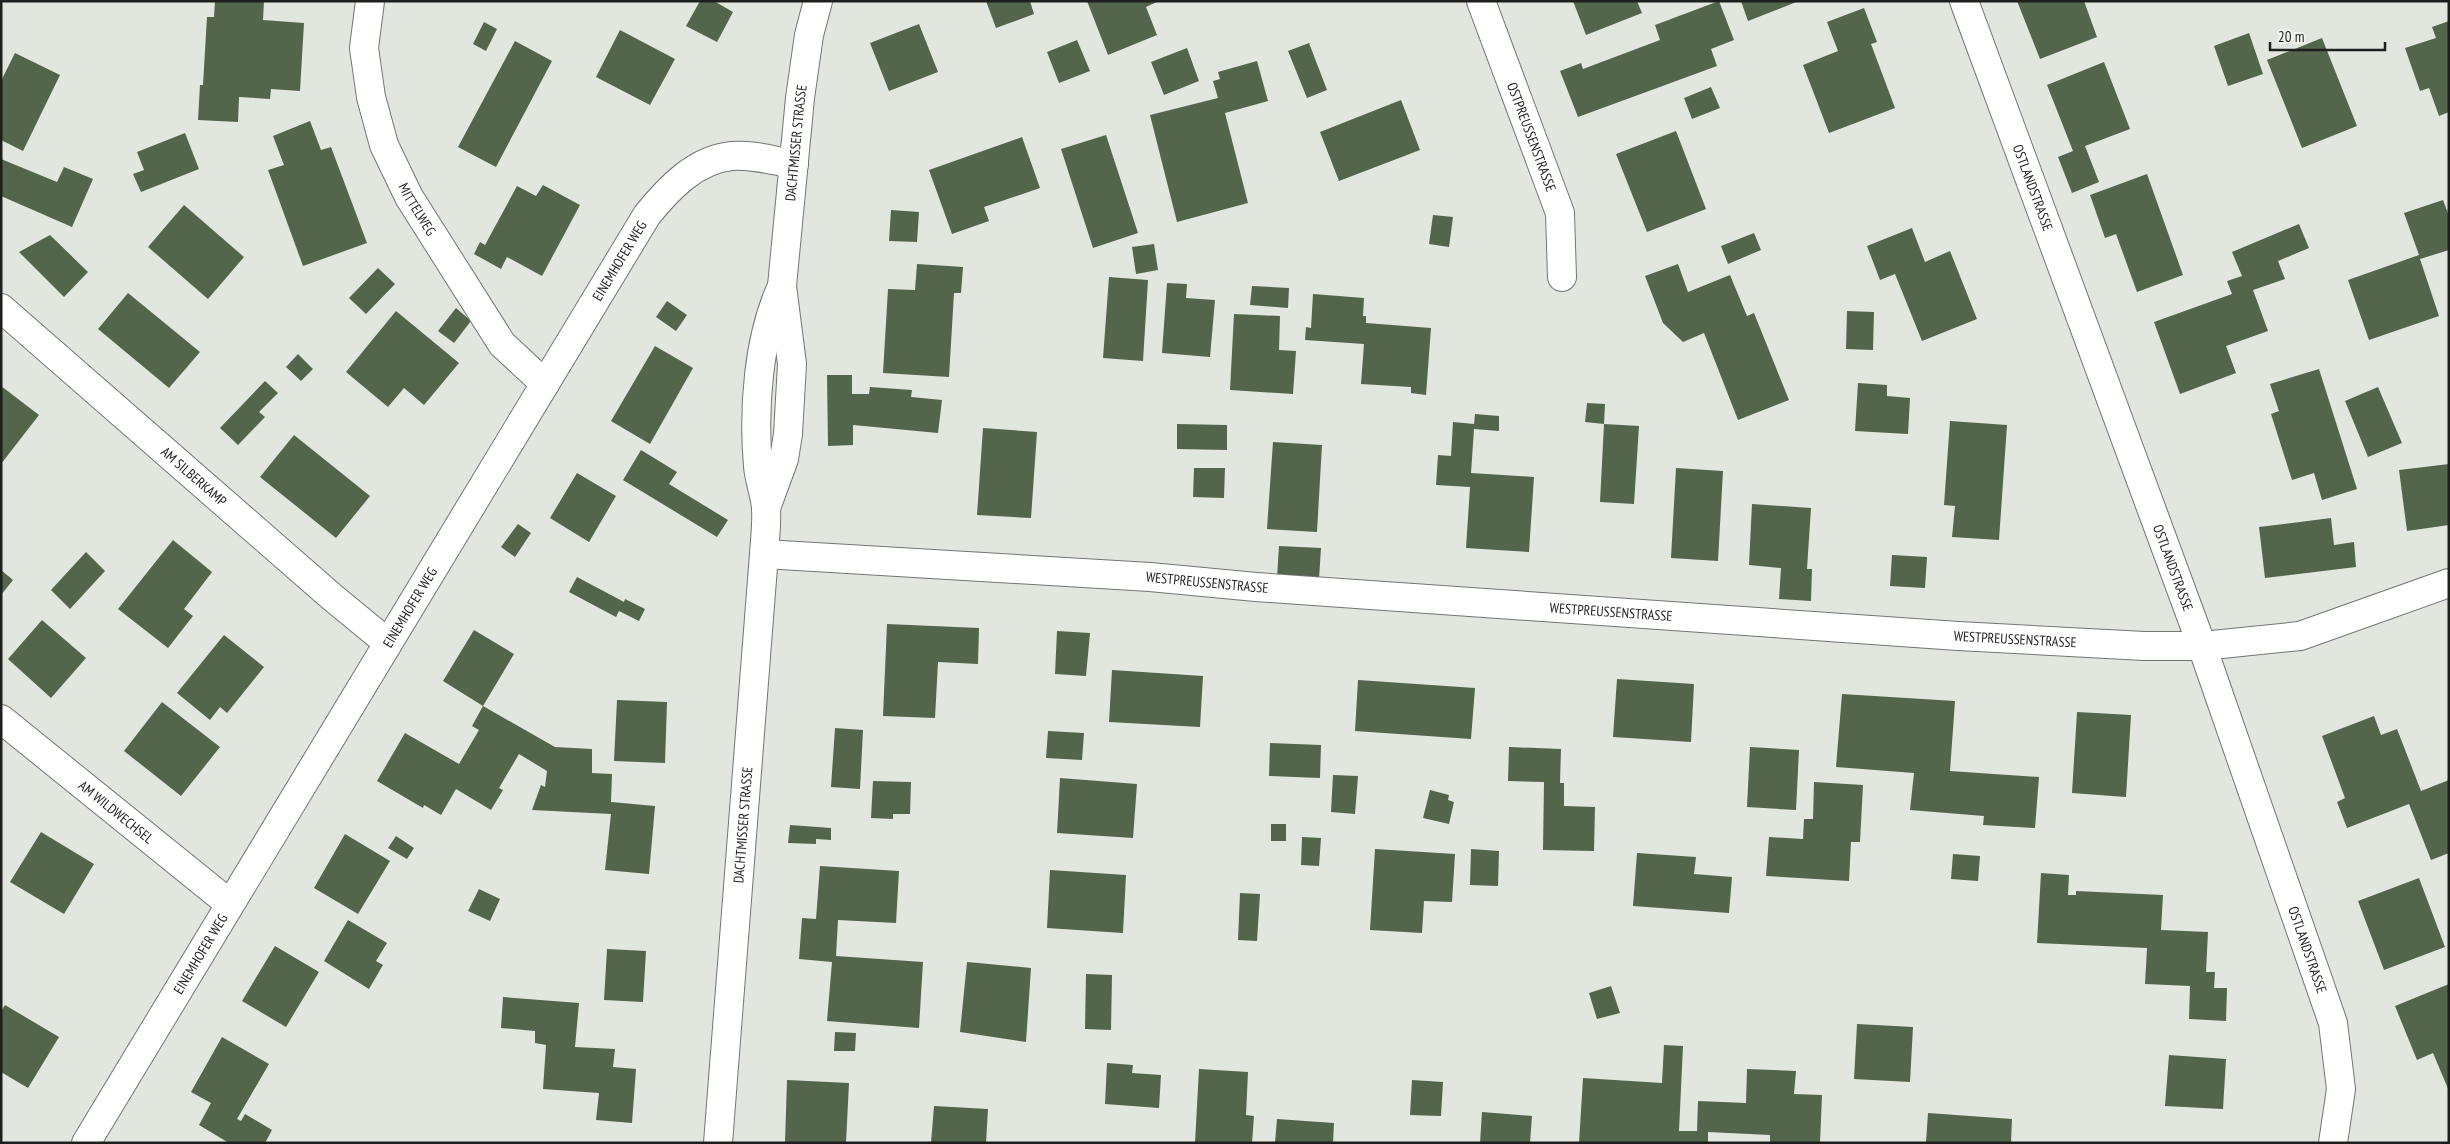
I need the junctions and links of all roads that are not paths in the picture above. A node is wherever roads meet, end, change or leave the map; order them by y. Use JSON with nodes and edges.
{"nodes":[{"id":1,"x":370,"y":1,"type":"edge"},
{"id":2,"x":818,"y":1,"type":"edge"},
{"id":3,"x":1481,"y":1,"type":"edge"},
{"id":4,"x":1964,"y":1,"type":"edge"},
{"id":5,"x":794,"y":164,"type":"junction"},
{"id":6,"x":1562,"y":277,"type":"dead end"},
{"id":7,"x":1,"y":308,"type":"edge"},
{"id":8,"x":545,"y":384,"type":"junction"},
{"id":9,"x":764,"y":554,"type":"junction"},
{"id":10,"x":2449,"y":583,"type":"edge"},
{"id":11,"x":388,"y":643,"type":"junction"},
{"id":12,"x":2202,"y":646,"type":"junction"},
{"id":13,"x":1,"y":719,"type":"edge"},
{"id":14,"x":230,"y":904,"type":"junction"},
{"id":15,"x":86,"y":1143,"type":"edge"},
{"id":16,"x":718,"y":1143,"type":"edge"},
{"id":17,"x":2333,"y":1143,"type":"edge"}],
"edges":[{"from":1,"to":8,"type":"street","name":"MITTELWEG"},
{"from":2,"to":5,"type":"street","name":"DACHTMISSER STRASSE"},
{"from":3,"to":6,"type":"street","name":"OSTPREUSSENSTRASSE"},
{"from":4,"to":12,"type":"street","name":"OSTLANDSTRASSE"},
{"from":5,"to":8,"type":"street","name":"EINEMHOFER WEG"},
{"from":5,"to":9,"type":"street","name":"DACHTMISSER STRASSE"},
{"from":7,"to":11,"type":"street","name":"AM SILBERKAMP"},
{"from":8,"to":11,"type":"street","name":"EINEMHOFER WEG"},
{"from":9,"to":12,"type":"street","name":"WESTPREUSSENSTRASSE"},
{"from":9,"to":16,"type":"street","name":"DACHTMISSER STRASSE"},
{"from":10,"to":12,"type":"street","name":"WESTPREUSSENSTRASSE"},
{"from":11,"to":14,"type":"street","name":"EINEMHOFER WEG"},
{"from":12,"to":17,"type":"street","name":"OSTLANDSTRASSE"},
{"from":13,"to":14,"type":"street","name":"AM WILDWECHSEL"},
{"from":14,"to":15,"type":"street","name":"EINEMHOFER WEG"}]}
